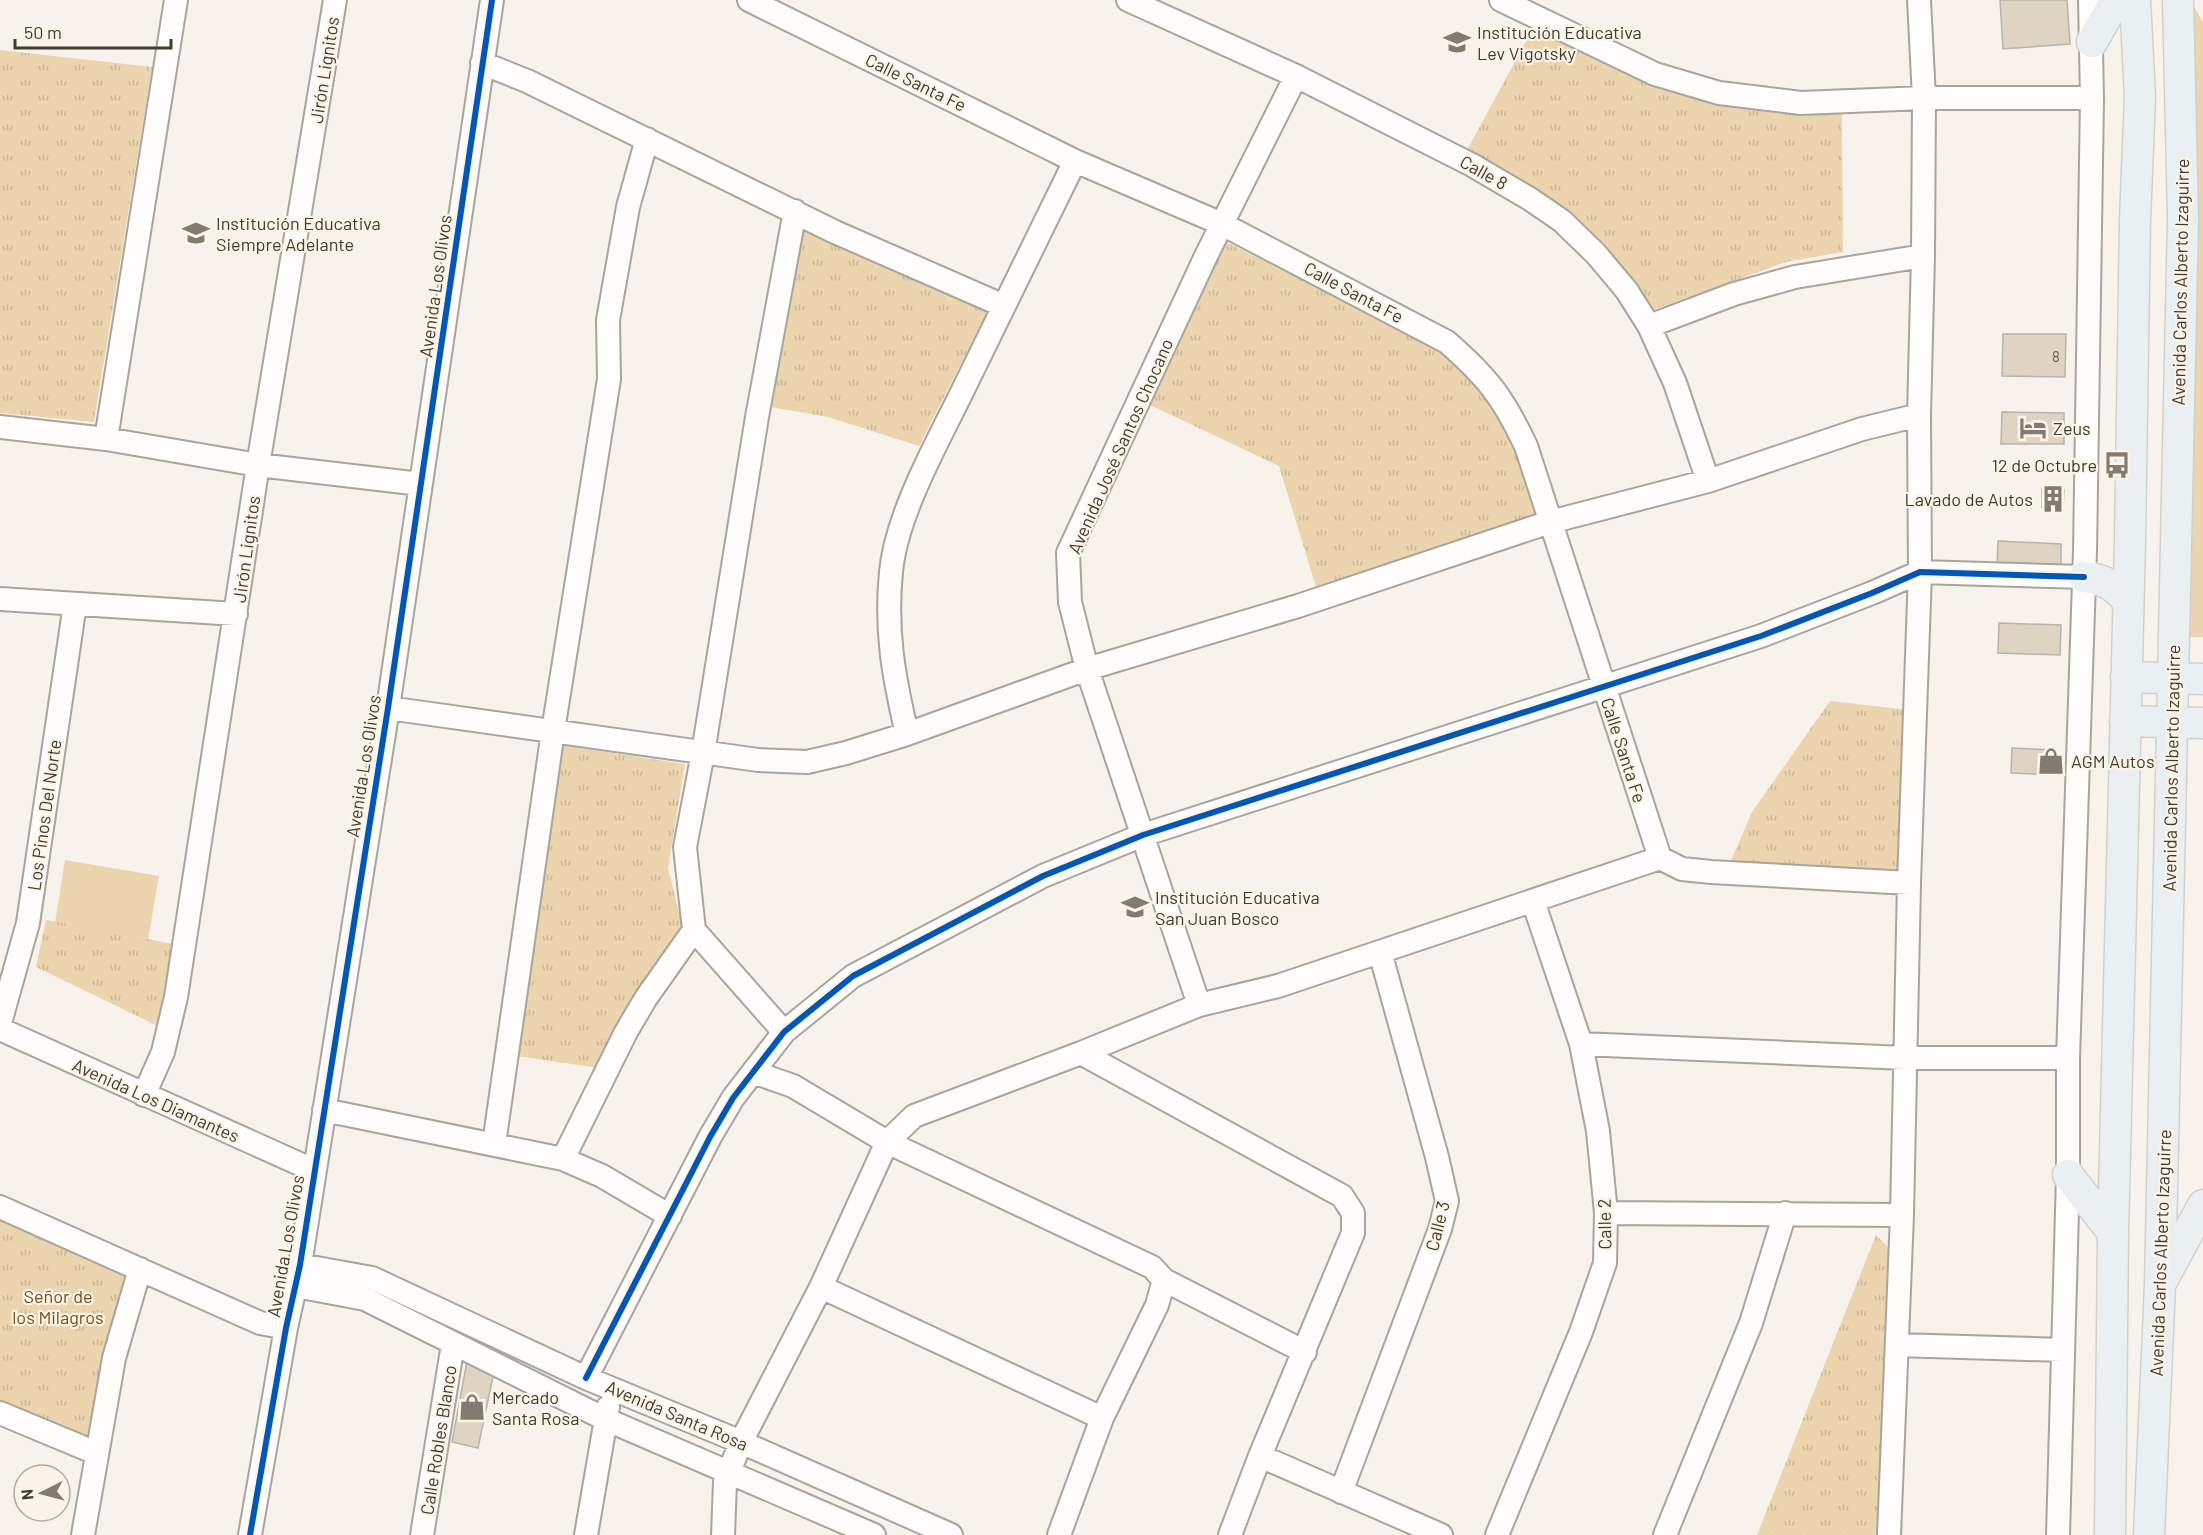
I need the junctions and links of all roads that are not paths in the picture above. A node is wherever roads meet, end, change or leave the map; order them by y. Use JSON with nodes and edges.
{"nodes":[{"id":1,"x":176,"y":0,"type":"edge"},
{"id":2,"x":335,"y":0,"type":"edge"},
{"id":3,"x":492,"y":0,"type":"edge"},
{"id":4,"x":749,"y":0,"type":"edge"},
{"id":5,"x":1501,"y":0,"type":"edge"},
{"id":6,"x":1919,"y":0,"type":"edge"},
{"id":7,"x":2090,"y":0,"type":"edge"},
{"id":8,"x":2116,"y":0,"type":"edge"},
{"id":9,"x":2135,"y":0,"type":"edge"},
{"id":10,"x":2178,"y":0,"type":"edge"},
{"id":11,"x":1132,"y":1,"type":"edge"},
{"id":12,"x":791,"y":9,"type":"edge"},
{"id":13,"x":2092,"y":42,"type":"junction"},
{"id":14,"x":482,"y":63,"type":"junction"},
{"id":15,"x":1296,"y":76,"type":"junction"},
{"id":16,"x":1924,"y":98,"type":"junction"},
{"id":17,"x":2092,"y":98,"type":"junction"},
{"id":18,"x":647,"y":139,"type":"junction"},
{"id":19,"x":1075,"y":161,"type":"junction"},
{"id":20,"x":795,"y":212,"type":"junction"},
{"id":21,"x":2183,"y":218,"type":"junction"},
{"id":22,"x":2135,"y":219,"type":"junction"},
{"id":23,"x":1222,"y":224,"type":"junction"},
{"id":24,"x":1923,"y":256,"type":"junction"},
{"id":25,"x":1004,"y":306,"type":"junction"},
{"id":26,"x":1649,"y":326,"type":"junction"},
{"id":27,"x":1919,"y":415,"type":"junction"},
{"id":28,"x":0,"y":427,"type":"edge"},
{"id":29,"x":106,"y":439,"type":"junction"},
{"id":30,"x":258,"y":465,"type":"junction"},
{"id":31,"x":1708,"y":481,"type":"junction"},
{"id":32,"x":422,"y":484,"type":"junction"},
{"id":33,"x":1550,"y":522,"type":"junction"},
{"id":34,"x":1920,"y":572,"type":"junction"},
{"id":35,"x":2084,"y":577,"type":"junction"},
{"id":36,"x":0,"y":599,"type":"edge"},
{"id":37,"x":2128,"y":601,"type":"junction"},
{"id":38,"x":75,"y":604,"type":"junction"},
{"id":39,"x":236,"y":614,"type":"junction"},
{"id":40,"x":1087,"y":669,"type":"junction"},
{"id":41,"x":2126,"y":677,"type":"junction"},
{"id":42,"x":2173,"y":678,"type":"junction"},
{"id":43,"x":2203,"y":679,"type":"edge"},
{"id":44,"x":1603,"y":687,"type":"junction"},
{"id":45,"x":388,"y":708,"type":"junction"},
{"id":46,"x":2125,"y":721,"type":"junction"},
{"id":47,"x":2172,"y":722,"type":"junction"},
{"id":48,"x":2203,"y":723,"type":"edge"},
{"id":49,"x":552,"y":731,"type":"junction"},
{"id":50,"x":907,"y":734,"type":"junction"},
{"id":51,"x":703,"y":753,"type":"junction"},
{"id":52,"x":1143,"y":835,"type":"junction"},
{"id":53,"x":1660,"y":858,"type":"junction"},
{"id":54,"x":1909,"y":883,"type":"junction"},
{"id":55,"x":1533,"y":902,"type":"junction"},
{"id":56,"x":694,"y":930,"type":"junction"},
{"id":57,"x":1380,"y":952,"type":"junction"},
{"id":58,"x":1200,"y":1005,"type":"junction"},
{"id":59,"x":0,"y":1023,"type":"edge"},
{"id":60,"x":0,"y":1029,"type":"edge"},
{"id":61,"x":784,"y":1032,"type":"junction"},
{"id":62,"x":1581,"y":1044,"type":"junction"},
{"id":63,"x":1081,"y":1053,"type":"junction"},
{"id":64,"x":1905,"y":1058,"type":"junction"},
{"id":65,"x":2068,"y":1058,"type":"junction"},
{"id":66,"x":753,"y":1072,"type":"junction"},
{"id":67,"x":144,"y":1095,"type":"junction"},
{"id":68,"x":324,"y":1110,"type":"junction"},
{"id":69,"x":887,"y":1142,"type":"junction"},
{"id":70,"x":494,"y":1144,"type":"junction"},
{"id":71,"x":563,"y":1159,"type":"junction"},
{"id":72,"x":313,"y":1170,"type":"junction"},
{"id":73,"x":2068,"y":1175,"type":"junction"},
{"id":74,"x":2203,"y":1205,"type":"edge"},
{"id":75,"x":0,"y":1207,"type":"edge"},
{"id":76,"x":1606,"y":1213,"type":"junction"},
{"id":77,"x":1785,"y":1213,"type":"junction"},
{"id":78,"x":1902,"y":1215,"type":"junction"},
{"id":79,"x":670,"y":1216,"type":"junction"},
{"id":80,"x":2113,"y":1233,"type":"junction"},
{"id":81,"x":140,"y":1269,"type":"junction"},
{"id":82,"x":298,"y":1275,"type":"junction"},
{"id":83,"x":1164,"y":1280,"type":"junction"},
{"id":84,"x":2160,"y":1285,"type":"junction"},
{"id":85,"x":821,"y":1287,"type":"junction"},
{"id":86,"x":286,"y":1328,"type":"junction"},
{"id":87,"x":453,"y":1344,"type":"junction"},
{"id":88,"x":1897,"y":1345,"type":"junction"},
{"id":89,"x":2063,"y":1350,"type":"junction"},
{"id":90,"x":1305,"y":1352,"type":"junction"},
{"id":91,"x":586,"y":1378,"type":"junction"},
{"id":92,"x":612,"y":1388,"type":"junction"},
{"id":93,"x":0,"y":1413,"type":"edge"},
{"id":94,"x":1102,"y":1418,"type":"junction"},
{"id":95,"x":605,"y":1419,"type":"junction"},
{"id":96,"x":741,"y":1442,"type":"junction"},
{"id":97,"x":96,"y":1453,"type":"junction"},
{"id":98,"x":1260,"y":1456,"type":"junction"},
{"id":99,"x":728,"y":1472,"type":"junction"},
{"id":100,"x":1341,"y":1492,"type":"junction"},
{"id":101,"x":83,"y":1535,"type":"edge"},
{"id":102,"x":250,"y":1535,"type":"edge"},
{"id":103,"x":422,"y":1535,"type":"edge"},
{"id":104,"x":586,"y":1535,"type":"edge"},
{"id":105,"x":723,"y":1535,"type":"edge"},
{"id":106,"x":874,"y":1535,"type":"edge"},
{"id":107,"x":951,"y":1535,"type":"edge"},
{"id":108,"x":1059,"y":1535,"type":"edge"},
{"id":109,"x":1230,"y":1535,"type":"edge"},
{"id":110,"x":1441,"y":1535,"type":"edge"},
{"id":111,"x":1497,"y":1535,"type":"edge"},
{"id":112,"x":1665,"y":1535,"type":"edge"},
{"id":113,"x":1888,"y":1535,"type":"edge"},
{"id":114,"x":2058,"y":1535,"type":"edge"},
{"id":115,"x":2110,"y":1535,"type":"edge"},
{"id":116,"x":2149,"y":1535,"type":"edge"}],
"edges":[{"from":1,"to":29,"type":"street"},
{"from":2,"to":30,"type":"street","name":"Jirón Lignitos"},
{"from":3,"to":14,"type":"street","name":"Avenida Los Olivos"},
{"from":4,"to":12,"type":"street","name":"Calle Santa Fe"},
{"from":5,"to":16,"type":"street"},
{"from":6,"to":16,"type":"street"},
{"from":7,"to":13,"type":"street"},
{"from":8,"to":13,"type":"main road"},
{"from":9,"to":22,"type":"main road"},
{"from":10,"to":21,"type":"main road","name":"Avenida Carlos Alberto Izaguirre"},
{"from":11,"to":15,"type":"street","name":"Calle 8"},
{"from":12,"to":19,"type":"street","name":"Calle Santa Fe"},
{"from":13,"to":17,"type":"street"},
{"from":14,"to":18,"type":"street"},
{"from":14,"to":32,"type":"street","name":"Avenida Los Olivos"},
{"from":15,"to":23,"type":"street","name":"Avenida José Santos Chocano"},
{"from":15,"to":26,"type":"street","name":"Calle 8"},
{"from":16,"to":17,"type":"street"},
{"from":16,"to":24,"type":"street"},
{"from":17,"to":35,"type":"street"},
{"from":18,"to":20,"type":"street"},
{"from":18,"to":49,"type":"street"},
{"from":19,"to":23,"type":"street","name":"Calle Santa Fe"},
{"from":19,"to":25,"type":"street"},
{"from":20,"to":25,"type":"street"},
{"from":20,"to":51,"type":"street"},
{"from":21,"to":22,"type":"main road"},
{"from":21,"to":42,"type":"main road","name":"Avenida Carlos Alberto Izaguirre"},
{"from":22,"to":37,"type":"main road"},
{"from":23,"to":33,"type":"street","name":"Calle Santa Fe"},
{"from":23,"to":40,"type":"street","name":"Avenida José Santos Chocano"},
{"from":24,"to":26,"type":"street"},
{"from":24,"to":27,"type":"street"},
{"from":25,"to":50,"type":"street"},
{"from":26,"to":31,"type":"street","name":"Calle 8"},
{"from":27,"to":31,"type":"street"},
{"from":27,"to":34,"type":"street"},
{"from":28,"to":29,"type":"street"},
{"from":29,"to":30,"type":"street"},
{"from":30,"to":32,"type":"street"},
{"from":30,"to":39,"type":"street","name":"Jirón Lignitos"},
{"from":31,"to":33,"type":"street"},
{"from":32,"to":45,"type":"street","name":"Avenida Los Olivos"},
{"from":33,"to":40,"type":"street"},
{"from":33,"to":44,"type":"street","name":"Calle Santa Fe"},
{"from":34,"to":35,"type":"street"},
{"from":34,"to":44,"type":"street"},
{"from":34,"to":54,"type":"street"},
{"from":35,"to":37,"type":"main road"},
{"from":35,"to":65,"type":"street"},
{"from":36,"to":38,"type":"street"},
{"from":37,"to":41,"type":"main road"},
{"from":38,"to":39,"type":"street"},
{"from":38,"to":59,"type":"street","name":"Los Pinos Del Norte"},
{"from":39,"to":67,"type":"street","name":"Jirón Lignitos"},
{"from":40,"to":50,"type":"street"},
{"from":40,"to":52,"type":"street","name":"Avenida José Santos Chocano"},
{"from":41,"to":42,"type":"main road"},
{"from":41,"to":46,"type":"main road"},
{"from":42,"to":43,"type":"main road"},
{"from":42,"to":47,"type":"main road","name":"Avenida Carlos Alberto Izaguirre"},
{"from":44,"to":52,"type":"street"},
{"from":44,"to":53,"type":"street","name":"Calle Santa Fe"},
{"from":45,"to":49,"type":"street"},
{"from":45,"to":68,"type":"street","name":"Avenida Los Olivos"},
{"from":46,"to":47,"type":"main road"},
{"from":46,"to":80,"type":"main road"},
{"from":47,"to":48,"type":"main road"},
{"from":47,"to":84,"type":"main road","name":"Avenida Carlos Alberto Izaguirre"},
{"from":49,"to":51,"type":"street"},
{"from":49,"to":70,"type":"street"},
{"from":50,"to":51,"type":"street"},
{"from":51,"to":56,"type":"street"},
{"from":52,"to":58,"type":"street","name":"Avenida José Santos Chocano"},
{"from":52,"to":61,"type":"street"},
{"from":53,"to":54,"type":"street"},
{"from":53,"to":55,"type":"street"},
{"from":54,"to":64,"type":"street"},
{"from":55,"to":57,"type":"street"},
{"from":55,"to":62,"type":"street","name":"Calle 2"},
{"from":56,"to":61,"type":"street"},
{"from":56,"to":71,"type":"street"},
{"from":57,"to":58,"type":"street"},
{"from":57,"to":100,"type":"street","name":"Calle 3"},
{"from":58,"to":63,"type":"street"},
{"from":60,"to":67,"type":"street","name":"Avenida Los Diamantes"},
{"from":61,"to":66,"type":"street"},
{"from":62,"to":64,"type":"street"},
{"from":62,"to":76,"type":"street","name":"Calle 2"},
{"from":63,"to":69,"type":"street"},
{"from":63,"to":90,"type":"street"},
{"from":64,"to":65,"type":"street"},
{"from":64,"to":78,"type":"street"},
{"from":65,"to":73,"type":"street"},
{"from":66,"to":69,"type":"street"},
{"from":66,"to":79,"type":"street"},
{"from":67,"to":72,"type":"street","name":"Avenida Los Diamantes"},
{"from":68,"to":70,"type":"street"},
{"from":68,"to":72,"type":"street","name":"Avenida Los Olivos"},
{"from":69,"to":83,"type":"street"},
{"from":69,"to":85,"type":"street"},
{"from":70,"to":71,"type":"street"},
{"from":71,"to":79,"type":"street"},
{"from":72,"to":82,"type":"street","name":"Avenida Los Olivos"},
{"from":73,"to":80,"type":"main road"},
{"from":73,"to":89,"type":"street"},
{"from":74,"to":84,"type":"main road"},
{"from":75,"to":81,"type":"street"},
{"from":76,"to":77,"type":"street"},
{"from":76,"to":111,"type":"street","name":"Calle 2"},
{"from":77,"to":78,"type":"street"},
{"from":77,"to":112,"type":"street"},
{"from":78,"to":88,"type":"street"},
{"from":79,"to":91,"type":"street"},
{"from":80,"to":115,"type":"main road"},
{"from":81,"to":86,"type":"street"},
{"from":81,"to":97,"type":"street"},
{"from":82,"to":86,"type":"street","name":"Avenida Los Olivos"},
{"from":82,"to":87,"type":"street","name":"Avenida Santa Rosa"},
{"from":82,"to":91,"type":"street","name":"Avenida Santa Rosa"},
{"from":83,"to":90,"type":"street"},
{"from":83,"to":94,"type":"street"},
{"from":84,"to":116,"type":"main road","name":"Avenida Carlos Alberto Izaguirre"},
{"from":85,"to":94,"type":"street"},
{"from":85,"to":96,"type":"street"},
{"from":86,"to":102,"type":"street","name":"Avenida Los Olivos"},
{"from":87,"to":95,"type":"street","name":"Avenida Santa Rosa"},
{"from":87,"to":103,"type":"street","name":"Calle Robles Blanco"},
{"from":88,"to":89,"type":"street"},
{"from":88,"to":113,"type":"street"},
{"from":89,"to":114,"type":"street"},
{"from":90,"to":98,"type":"street"},
{"from":91,"to":92,"type":"street","name":"Avenida Santa Rosa"},
{"from":92,"to":95,"type":"street"},
{"from":92,"to":96,"type":"street","name":"Avenida Santa Rosa"},
{"from":93,"to":97,"type":"street"},
{"from":94,"to":108,"type":"street"},
{"from":95,"to":99,"type":"street","name":"Avenida Santa Rosa"},
{"from":95,"to":104,"type":"street"},
{"from":96,"to":99,"type":"street"},
{"from":96,"to":107,"type":"street","name":"Avenida Santa Rosa"},
{"from":97,"to":101,"type":"street"},
{"from":98,"to":100,"type":"street"},
{"from":98,"to":109,"type":"street"},
{"from":99,"to":105,"type":"street"},
{"from":99,"to":106,"type":"street","name":"Avenida Santa Rosa"},
{"from":100,"to":110,"type":"street"}]}
